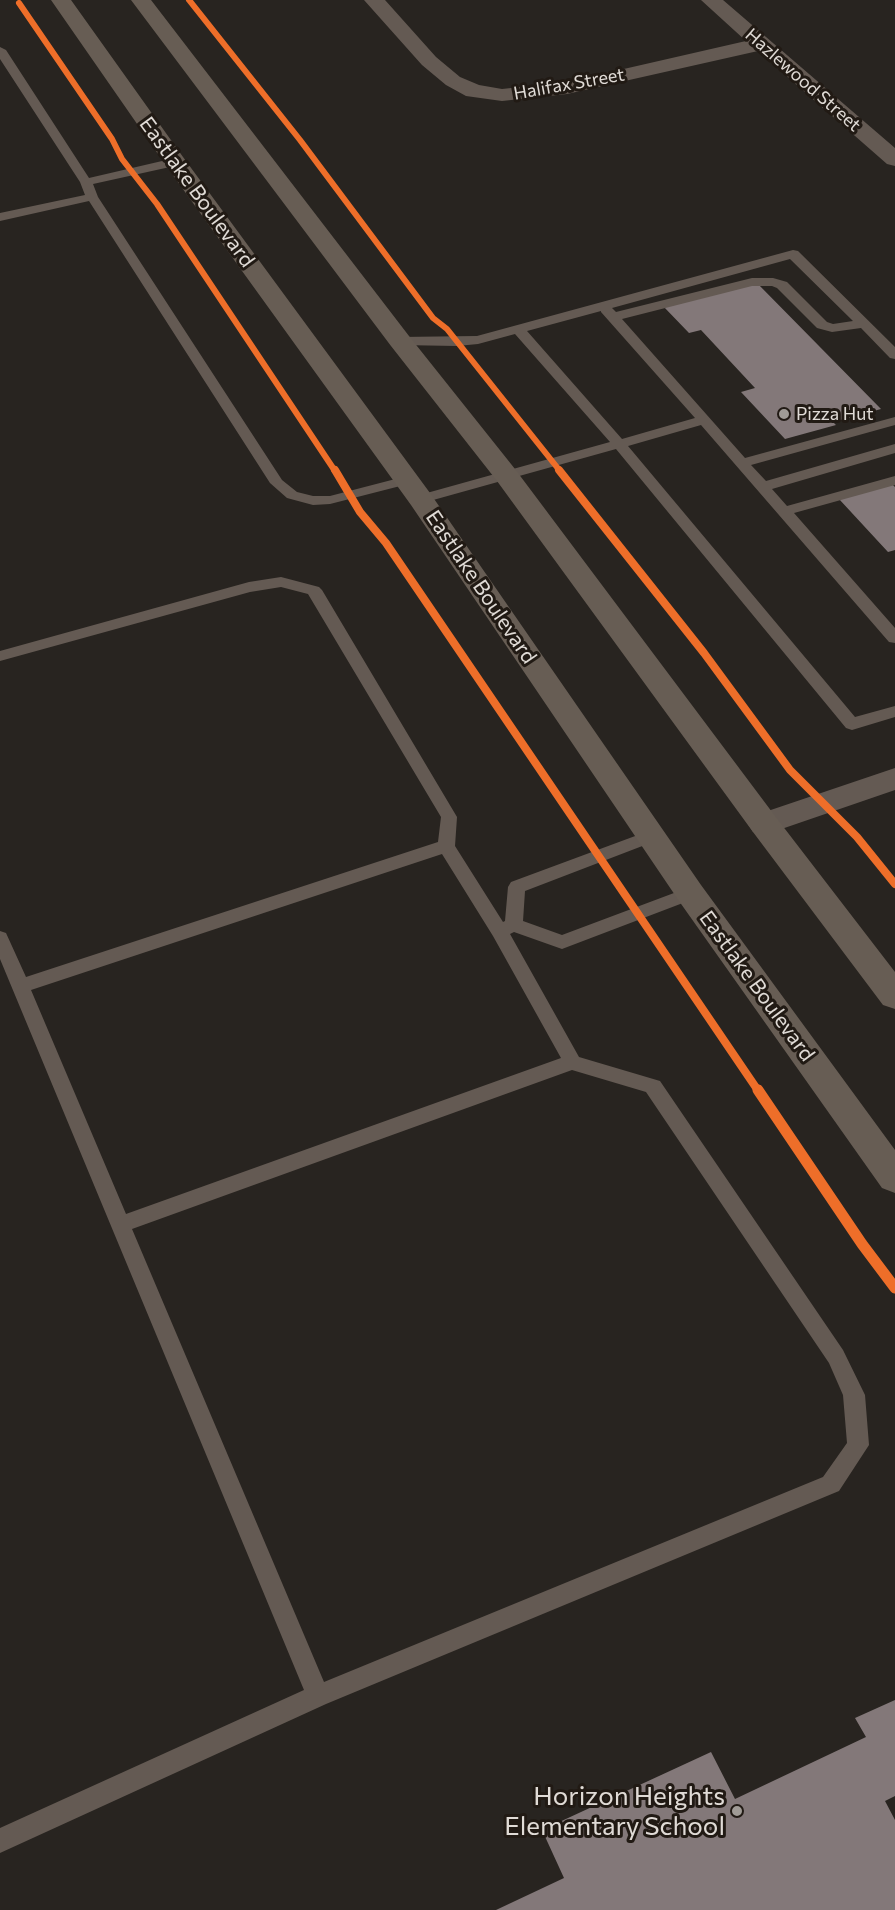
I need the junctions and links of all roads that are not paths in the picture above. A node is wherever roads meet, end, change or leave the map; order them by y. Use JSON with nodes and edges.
{"nodes":[{"id":1,"x":61,"y":0,"type":"edge"},
{"id":2,"x":141,"y":0,"type":"edge"},
{"id":3,"x":374,"y":0,"type":"edge"},
{"id":4,"x":711,"y":0,"type":"edge"},
{"id":5,"x":762,"y":44,"type":"junction"},
{"id":6,"x":0,"y":50,"type":"edge"},
{"id":7,"x":895,"y":159,"type":"edge"},
{"id":8,"x":175,"y":162,"type":"junction"},
{"id":9,"x":86,"y":182,"type":"junction"},
{"id":10,"x":92,"y":197,"type":"junction"},
{"id":11,"x":0,"y":217,"type":"edge"},
{"id":12,"x":601,"y":305,"type":"junction"},
{"id":13,"x":614,"y":317,"type":"junction"},
{"id":14,"x":864,"y":324,"type":"junction"},
{"id":15,"x":518,"y":329,"type":"junction"},
{"id":16,"x":400,"y":341,"type":"junction"},
{"id":17,"x":895,"y":355,"type":"edge"},
{"id":18,"x":704,"y":420,"type":"junction"},
{"id":19,"x":895,"y":421,"type":"edge"},
{"id":20,"x":619,"y":444,"type":"junction"},
{"id":21,"x":895,"y":448,"type":"edge"},
{"id":22,"x":742,"y":463,"type":"junction"},
{"id":23,"x":506,"y":475,"type":"junction"},
{"id":24,"x":895,"y":480,"type":"edge"},
{"id":25,"x":762,"y":487,"type":"junction"},
{"id":26,"x":414,"y":490,"type":"junction"},
{"id":27,"x":784,"y":511,"type":"junction"},
{"id":28,"x":895,"y":638,"type":"edge"},
{"id":29,"x":0,"y":656,"type":"edge"},
{"id":30,"x":895,"y":711,"type":"edge"},
{"id":31,"x":895,"y":779,"type":"edge"},
{"id":32,"x":764,"y":824,"type":"junction"},
{"id":33,"x":652,"y":836,"type":"junction"},
{"id":34,"x":446,"y":846,"type":"junction"},
{"id":35,"x":690,"y":893,"type":"junction"},
{"id":36,"x":506,"y":928,"type":"junction"},
{"id":37,"x":0,"y":938,"type":"edge"},
{"id":38,"x":20,"y":986,"type":"junction"},
{"id":39,"x":895,"y":996,"type":"edge"},
{"id":40,"x":572,"y":1062,"type":"junction"},
{"id":41,"x":895,"y":1178,"type":"edge"},
{"id":42,"x":120,"y":1225,"type":"junction"},
{"id":43,"x":318,"y":1696,"type":"junction"},
{"id":44,"x":0,"y":1841,"type":"edge"}],
"edges":[{"from":1,"to":8,"type":"main road","name":"Eastlake Boulevard"},
{"from":2,"to":16,"type":"main road"},
{"from":3,"to":5,"type":"street","name":"Halifax Street"},
{"from":4,"to":5,"type":"street","name":"Hazlewood Street"},
{"from":5,"to":7,"type":"street","name":"Hazlewood Street"},
{"from":6,"to":9,"type":"lane"},
{"from":8,"to":9,"type":"lane"},
{"from":8,"to":26,"type":"main road","name":"Eastlake Boulevard"},
{"from":9,"to":10,"type":"lane"},
{"from":10,"to":11,"type":"lane"},
{"from":10,"to":26,"type":"lane"},
{"from":12,"to":13,"type":"lane"},
{"from":12,"to":14,"type":"lane"},
{"from":12,"to":15,"type":"lane"},
{"from":13,"to":14,"type":"lane"},
{"from":13,"to":18,"type":"lane"},
{"from":14,"to":17,"type":"lane"},
{"from":15,"to":16,"type":"lane"},
{"from":15,"to":20,"type":"lane"},
{"from":16,"to":23,"type":"main road"},
{"from":18,"to":20,"type":"lane"},
{"from":18,"to":22,"type":"lane"},
{"from":19,"to":22,"type":"lane"},
{"from":20,"to":23,"type":"lane"},
{"from":20,"to":30,"type":"lane"},
{"from":21,"to":25,"type":"lane"},
{"from":22,"to":25,"type":"lane"},
{"from":23,"to":26,"type":"lane"},
{"from":23,"to":32,"type":"main road"},
{"from":24,"to":27,"type":"lane"},
{"from":25,"to":27,"type":"lane"},
{"from":26,"to":33,"type":"main road","name":"Eastlake Boulevard"},
{"from":27,"to":28,"type":"lane"},
{"from":29,"to":34,"type":"lane"},
{"from":31,"to":32,"type":"street"},
{"from":32,"to":39,"type":"main road"},
{"from":33,"to":35,"type":"main road","name":"Eastlake Boulevard"},
{"from":33,"to":36,"type":"lane"},
{"from":34,"to":36,"type":"lane"},
{"from":34,"to":38,"type":"lane"},
{"from":35,"to":36,"type":"lane"},
{"from":35,"to":41,"type":"main road","name":"Eastlake Boulevard"},
{"from":36,"to":40,"type":"lane"},
{"from":37,"to":38,"type":"lane"},
{"from":38,"to":42,"type":"lane"},
{"from":40,"to":42,"type":"lane"},
{"from":40,"to":43,"type":"lane"},
{"from":42,"to":43,"type":"lane"},
{"from":43,"to":44,"type":"lane"}]}
